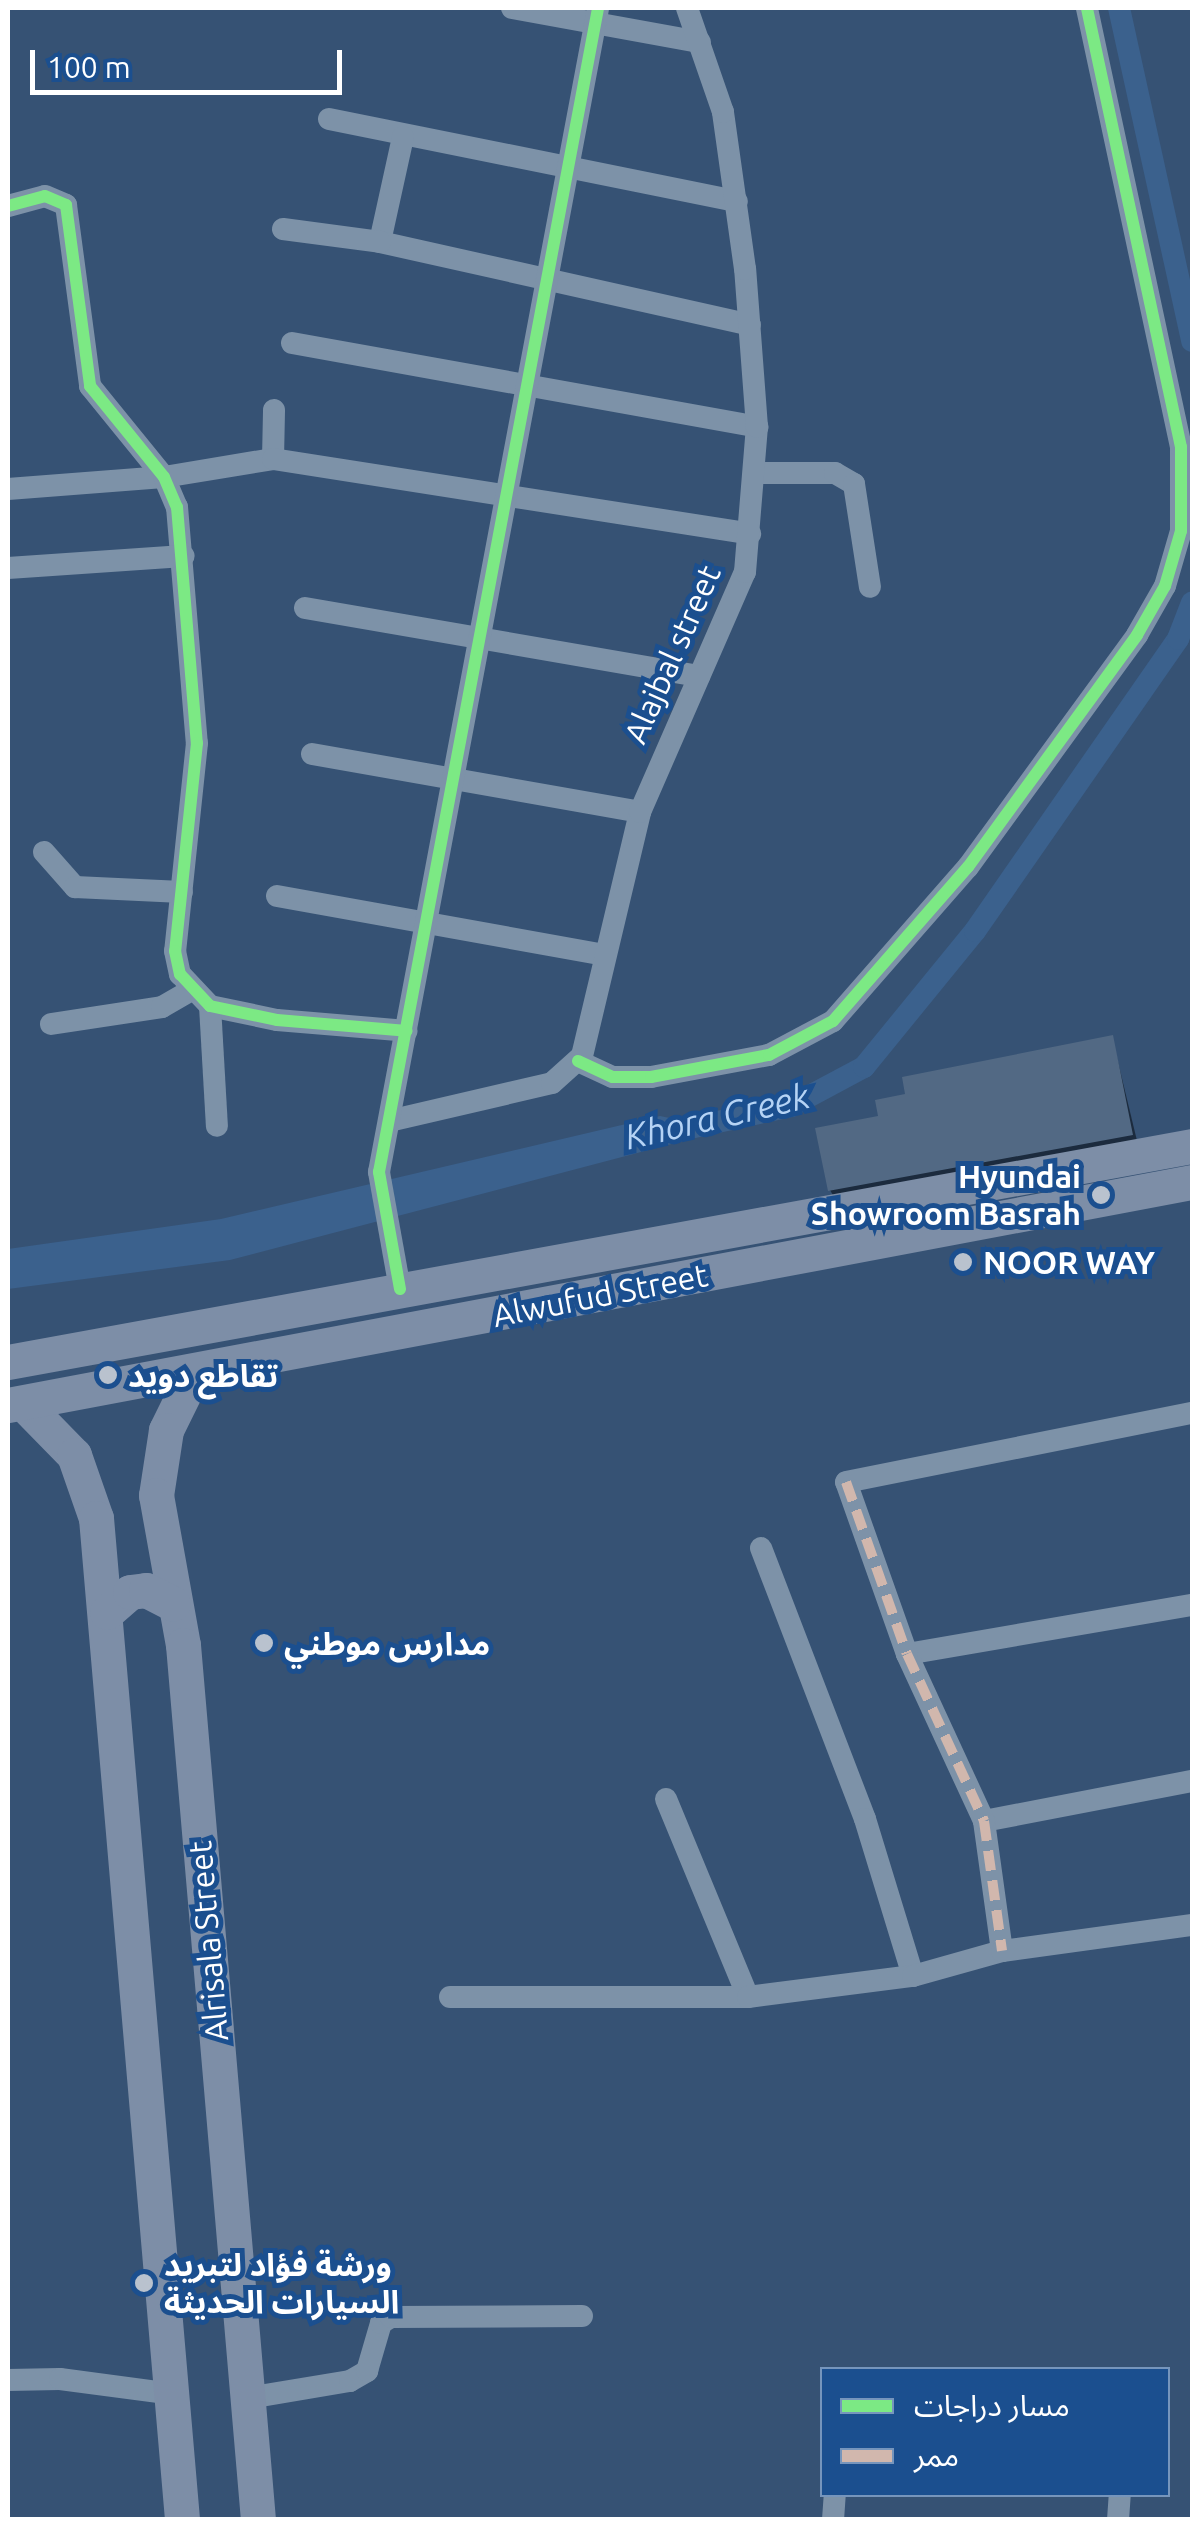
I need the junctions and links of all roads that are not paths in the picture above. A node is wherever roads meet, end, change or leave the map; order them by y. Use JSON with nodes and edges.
{"nodes":[{"id":1,"x":512,"y":8,"type":"edge"},
{"id":2,"x":687,"y":8,"type":"edge"},
{"id":3,"x":1087,"y":8,"type":"edge"},
{"id":4,"x":597,"y":15,"type":"edge"},
{"id":5,"x":700,"y":42,"type":"junction"},
{"id":6,"x":329,"y":119,"type":"dead end"},
{"id":7,"x":403,"y":137,"type":"junction"},
{"id":8,"x":568,"y":170,"type":"junction"},
{"id":9,"x":736,"y":200,"type":"junction"},
{"id":10,"x":8,"y":206,"type":"edge"},
{"id":11,"x":283,"y":229,"type":"dead end"},
{"id":12,"x":380,"y":242,"type":"junction"},
{"id":13,"x":546,"y":274,"type":"junction"},
{"id":14,"x":750,"y":325,"type":"junction"},
{"id":15,"x":292,"y":343,"type":"dead end"},
{"id":16,"x":526,"y":386,"type":"junction"},
{"id":17,"x":274,"y":410,"type":"dead end"},
{"id":18,"x":758,"y":427,"type":"junction"},
{"id":19,"x":273,"y":459,"type":"junction"},
{"id":20,"x":754,"y":473,"type":"junction"},
{"id":21,"x":164,"y":477,"type":"junction"},
{"id":22,"x":8,"y":489,"type":"edge"},
{"id":23,"x":508,"y":499,"type":"junction"},
{"id":24,"x":750,"y":534,"type":"junction"},
{"id":25,"x":184,"y":556,"type":"junction"},
{"id":26,"x":8,"y":568,"type":"edge"},
{"id":27,"x":870,"y":587,"type":"dead end"},
{"id":28,"x":305,"y":608,"type":"dead end"},
{"id":29,"x":479,"y":636,"type":"junction"},
{"id":30,"x":698,"y":676,"type":"junction"},
{"id":31,"x":312,"y":754,"type":"dead end"},
{"id":32,"x":452,"y":779,"type":"junction"},
{"id":33,"x":640,"y":812,"type":"junction"},
{"id":34,"x":44,"y":852,"type":"dead end"},
{"id":35,"x":182,"y":892,"type":"junction"},
{"id":36,"x":277,"y":896,"type":"dead end"},
{"id":37,"x":428,"y":923,"type":"junction"},
{"id":38,"x":605,"y":955,"type":"junction"},
{"id":39,"x":192,"y":990,"type":"junction"},
{"id":40,"x":210,"y":1006,"type":"junction"},
{"id":41,"x":51,"y":1024,"type":"dead end"},
{"id":42,"x":406,"y":1031,"type":"junction"},
{"id":43,"x":578,"y":1061,"type":"junction"},
{"id":44,"x":389,"y":1122,"type":"junction"},
{"id":45,"x":217,"y":1126,"type":"dead end"},
{"id":46,"x":1192,"y":1146,"type":"edge"},
{"id":47,"x":1192,"y":1182,"type":"edge"},
{"id":48,"x":400,"y":1289,"type":"junction"},
{"id":49,"x":8,"y":1362,"type":"edge"},
{"id":50,"x":194,"y":1371,"type":"junction"},
{"id":51,"x":15,"y":1404,"type":"edge"},
{"id":52,"x":1192,"y":1413,"type":"edge"},
{"id":53,"x":761,"y":1548,"type":"dead end"},
{"id":54,"x":173,"y":1604,"type":"junction"},
{"id":55,"x":1192,"y":1605,"type":"edge"},
{"id":56,"x":108,"y":1612,"type":"junction"},
{"id":57,"x":907,"y":1654,"type":"junction"},
{"id":58,"x":1192,"y":1781,"type":"edge"},
{"id":59,"x":666,"y":1798,"type":"dead end"},
{"id":60,"x":984,"y":1821,"type":"junction"},
{"id":61,"x":1192,"y":1925,"type":"edge"},
{"id":62,"x":1002,"y":1951,"type":"junction"},
{"id":63,"x":913,"y":1976,"type":"junction"},
{"id":64,"x":748,"y":1996,"type":"junction"},
{"id":65,"x":450,"y":1997,"type":"dead end"},
{"id":66,"x":582,"y":2316,"type":"dead end"},
{"id":67,"x":8,"y":2380,"type":"edge"},
{"id":68,"x":172,"y":2394,"type":"junction"},
{"id":69,"x":248,"y":2398,"type":"junction"},
{"id":70,"x":182,"y":2520,"type":"edge"},
{"id":71,"x":258,"y":2520,"type":"edge"}],
"edges":[{"from":1,"to":4,"type":"street"},
{"from":2,"to":5,"type":"street","name":"Alajbal street"},
{"from":3,"to":43,"type":"street"},
{"from":4,"to":5,"type":"street"},
{"from":4,"to":8,"type":"street"},
{"from":5,"to":9,"type":"street","name":"Alajbal street"},
{"from":6,"to":7,"type":"street"},
{"from":7,"to":8,"type":"street"},
{"from":7,"to":12,"type":"street"},
{"from":8,"to":9,"type":"street"},
{"from":8,"to":13,"type":"street"},
{"from":9,"to":14,"type":"street","name":"Alajbal street"},
{"from":10,"to":21,"type":"street"},
{"from":11,"to":12,"type":"street"},
{"from":12,"to":13,"type":"street"},
{"from":13,"to":14,"type":"street"},
{"from":13,"to":16,"type":"street"},
{"from":14,"to":18,"type":"street","name":"Alajbal street"},
{"from":15,"to":16,"type":"street"},
{"from":16,"to":18,"type":"street"},
{"from":16,"to":23,"type":"street"},
{"from":17,"to":19,"type":"street"},
{"from":18,"to":20,"type":"street","name":"Alajbal street"},
{"from":19,"to":21,"type":"street"},
{"from":19,"to":23,"type":"street"},
{"from":20,"to":24,"type":"street","name":"Alajbal street"},
{"from":20,"to":27,"type":"street"},
{"from":21,"to":22,"type":"street"},
{"from":21,"to":25,"type":"street"},
{"from":23,"to":24,"type":"street"},
{"from":23,"to":29,"type":"street"},
{"from":24,"to":30,"type":"street","name":"Alajbal street"},
{"from":25,"to":26,"type":"street"},
{"from":25,"to":35,"type":"street"},
{"from":28,"to":29,"type":"street"},
{"from":29,"to":30,"type":"street"},
{"from":29,"to":32,"type":"street"},
{"from":30,"to":33,"type":"street","name":"Alajbal street"},
{"from":31,"to":32,"type":"street"},
{"from":32,"to":33,"type":"street"},
{"from":32,"to":37,"type":"street"},
{"from":33,"to":38,"type":"street","name":"Alajbal street"},
{"from":34,"to":35,"type":"street"},
{"from":35,"to":39,"type":"street"},
{"from":36,"to":37,"type":"street"},
{"from":37,"to":38,"type":"street"},
{"from":37,"to":42,"type":"street"},
{"from":38,"to":43,"type":"street","name":"Alajbal street"},
{"from":39,"to":40,"type":"street"},
{"from":39,"to":41,"type":"street"},
{"from":40,"to":42,"type":"street"},
{"from":40,"to":45,"type":"street"},
{"from":42,"to":44,"type":"street"},
{"from":43,"to":44,"type":"street"},
{"from":44,"to":48,"type":"street"},
{"from":46,"to":48,"type":"main road","name":"Alwufud Street"},
{"from":47,"to":50,"type":"main road","name":"Alwufud Street"},
{"from":48,"to":49,"type":"main road","name":"Alwufud Street"},
{"from":50,"to":51,"type":"main road","name":"Alwufud Street"},
{"from":50,"to":54,"type":"main road","name":"Alrisala Street"},
{"from":51,"to":56,"type":"main road"},
{"from":52,"to":57,"type":"street"},
{"from":53,"to":63,"type":"street"},
{"from":54,"to":56,"type":"main road"},
{"from":54,"to":69,"type":"main road","name":"Alrisala Street"},
{"from":55,"to":57,"type":"street"},
{"from":56,"to":68,"type":"main road"},
{"from":57,"to":60,"type":"street"},
{"from":58,"to":60,"type":"street"},
{"from":59,"to":64,"type":"street"},
{"from":60,"to":62,"type":"street"},
{"from":61,"to":62,"type":"street"},
{"from":62,"to":63,"type":"street"},
{"from":63,"to":64,"type":"street"},
{"from":64,"to":65,"type":"street"},
{"from":66,"to":69,"type":"street"},
{"from":67,"to":68,"type":"street"},
{"from":68,"to":70,"type":"main road"},
{"from":69,"to":71,"type":"main road","name":"Alrisala Street"}]}
